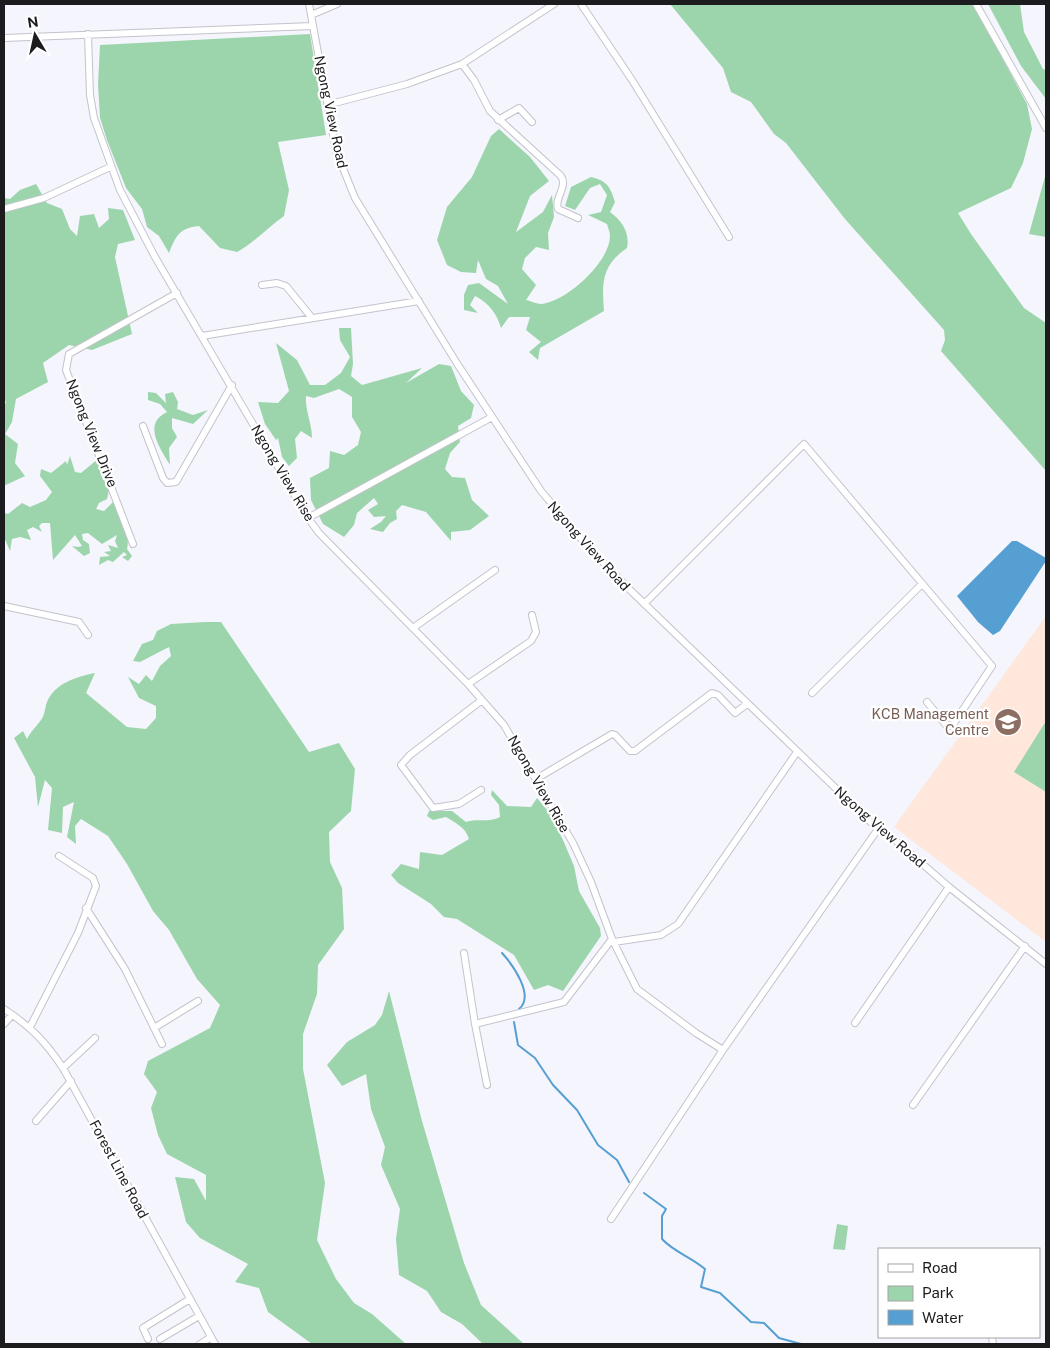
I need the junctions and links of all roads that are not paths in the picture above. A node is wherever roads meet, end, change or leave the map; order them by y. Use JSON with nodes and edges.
{"nodes":[{"id":1,"x":309,"y":4,"type":"edge"},
{"id":2,"x":337,"y":4,"type":"edge"},
{"id":3,"x":554,"y":4,"type":"edge"},
{"id":4,"x":581,"y":4,"type":"edge"},
{"id":5,"x":976,"y":4,"type":"edge"},
{"id":6,"x":311,"y":15,"type":"junction"},
{"id":7,"x":313,"y":26,"type":"junction"},
{"id":8,"x":88,"y":34,"type":"junction"},
{"id":9,"x":4,"y":38,"type":"edge"},
{"id":10,"x":462,"y":64,"type":"junction"},
{"id":11,"x":327,"y":105,"type":"junction"},
{"id":12,"x":498,"y":120,"type":"junction"},
{"id":13,"x":532,"y":122,"type":"dead end"},
{"id":14,"x":1046,"y":128,"type":"edge"},
{"id":15,"x":110,"y":167,"type":"junction"},
{"id":16,"x":4,"y":209,"type":"edge"},
{"id":17,"x":578,"y":218,"type":"dead end"},
{"id":18,"x":729,"y":237,"type":"dead end"},
{"id":19,"x":262,"y":285,"type":"dead end"},
{"id":20,"x":177,"y":293,"type":"junction"},
{"id":21,"x":419,"y":301,"type":"junction"},
{"id":22,"x":312,"y":318,"type":"junction"},
{"id":23,"x":202,"y":336,"type":"junction"},
{"id":24,"x":232,"y":385,"type":"junction"},
{"id":25,"x":492,"y":417,"type":"junction"},
{"id":26,"x":143,"y":426,"type":"dead end"},
{"id":27,"x":308,"y":518,"type":"junction"},
{"id":28,"x":133,"y":544,"type":"dead end"},
{"id":29,"x":495,"y":570,"type":"dead end"},
{"id":30,"x":922,"y":584,"type":"junction"},
{"id":31,"x":644,"y":604,"type":"junction"},
{"id":32,"x":4,"y":606,"type":"edge"},
{"id":33,"x":532,"y":615,"type":"dead end"},
{"id":34,"x":412,"y":628,"type":"junction"},
{"id":35,"x":88,"y":635,"type":"dead end"},
{"id":36,"x":468,"y":684,"type":"junction"},
{"id":37,"x":812,"y":693,"type":"dead end"},
{"id":38,"x":482,"y":700,"type":"junction"},
{"id":39,"x":927,"y":702,"type":"dead end"},
{"id":40,"x":747,"y":704,"type":"junction"},
{"id":41,"x":797,"y":752,"type":"junction"},
{"id":42,"x":536,"y":779,"type":"junction"},
{"id":43,"x":481,"y":790,"type":"dead end"},
{"id":44,"x":878,"y":829,"type":"junction"},
{"id":45,"x":59,"y":856,"type":"dead end"},
{"id":46,"x":949,"y":887,"type":"junction"},
{"id":47,"x":86,"y":908,"type":"junction"},
{"id":48,"x":613,"y":941,"type":"junction"},
{"id":49,"x":1024,"y":946,"type":"junction"},
{"id":50,"x":464,"y":953,"type":"dead end"},
{"id":51,"x":1046,"y":964,"type":"edge"},
{"id":52,"x":198,"y":1001,"type":"dead end"},
{"id":53,"x":4,"y":1009,"type":"edge"},
{"id":54,"x":12,"y":1015,"type":"junction"},
{"id":55,"x":855,"y":1023,"type":"dead end"},
{"id":56,"x":4,"y":1024,"type":"edge"},
{"id":57,"x":476,"y":1024,"type":"junction"},
{"id":58,"x":30,"y":1027,"type":"junction"},
{"id":59,"x":154,"y":1028,"type":"junction"},
{"id":60,"x":94,"y":1038,"type":"dead end"},
{"id":61,"x":162,"y":1044,"type":"dead end"},
{"id":62,"x":722,"y":1050,"type":"junction"},
{"id":63,"x":64,"y":1068,"type":"junction"},
{"id":64,"x":71,"y":1081,"type":"junction"},
{"id":65,"x":487,"y":1085,"type":"dead end"},
{"id":66,"x":913,"y":1105,"type":"dead end"},
{"id":67,"x":36,"y":1121,"type":"dead end"},
{"id":68,"x":611,"y":1219,"type":"dead end"},
{"id":69,"x":190,"y":1299,"type":"junction"},
{"id":70,"x":199,"y":1316,"type":"junction"},
{"id":71,"x":211,"y":1337,"type":"junction"},
{"id":72,"x":148,"y":1339,"type":"dead end"},
{"id":73,"x":160,"y":1339,"type":"dead end"},
{"id":74,"x":200,"y":1344,"type":"edge"},
{"id":75,"x":215,"y":1344,"type":"edge"}],
"edges":[{"from":1,"to":6,"type":"street","name":"Ngong View Road"},
{"from":2,"to":6,"type":"street"},
{"from":3,"to":10,"type":"street"},
{"from":4,"to":18,"type":"street"},
{"from":5,"to":14,"type":"street"},
{"from":6,"to":7,"type":"street","name":"Ngong View Road"},
{"from":7,"to":8,"type":"street"},
{"from":7,"to":11,"type":"street","name":"Ngong View Road"},
{"from":8,"to":9,"type":"street"},
{"from":8,"to":15,"type":"street","name":"Ngong View Rise"},
{"from":10,"to":11,"type":"street"},
{"from":10,"to":12,"type":"street"},
{"from":11,"to":21,"type":"street","name":"Ngong View Road"},
{"from":12,"to":13,"type":"street"},
{"from":12,"to":17,"type":"street"},
{"from":15,"to":16,"type":"street"},
{"from":15,"to":20,"type":"street","name":"Ngong View Rise"},
{"from":19,"to":22,"type":"street"},
{"from":20,"to":23,"type":"street","name":"Ngong View Rise"},
{"from":20,"to":28,"type":"street","name":"Ngong View Drive"},
{"from":21,"to":22,"type":"street"},
{"from":21,"to":25,"type":"street","name":"Ngong View Road"},
{"from":22,"to":23,"type":"street"},
{"from":23,"to":24,"type":"street","name":"Ngong View Rise"},
{"from":24,"to":26,"type":"street"},
{"from":24,"to":27,"type":"street","name":"Ngong View Rise"},
{"from":25,"to":27,"type":"street"},
{"from":25,"to":31,"type":"street","name":"Ngong View Road"},
{"from":27,"to":34,"type":"street","name":"Ngong View Rise"},
{"from":29,"to":34,"type":"street"},
{"from":30,"to":31,"type":"street"},
{"from":30,"to":37,"type":"street"},
{"from":30,"to":39,"type":"street"},
{"from":31,"to":40,"type":"street","name":"Ngong View Road"},
{"from":32,"to":35,"type":"street"},
{"from":33,"to":36,"type":"street"},
{"from":34,"to":36,"type":"street","name":"Ngong View Rise"},
{"from":36,"to":38,"type":"street","name":"Ngong View Rise"},
{"from":38,"to":42,"type":"street","name":"Ngong View Rise"},
{"from":38,"to":43,"type":"street"},
{"from":40,"to":41,"type":"street","name":"Ngong View Road"},
{"from":40,"to":42,"type":"street"},
{"from":41,"to":44,"type":"street","name":"Ngong View Road"},
{"from":41,"to":48,"type":"street"},
{"from":42,"to":48,"type":"street","name":"Ngong View Rise"},
{"from":44,"to":46,"type":"street","name":"Ngong View Road"},
{"from":44,"to":62,"type":"street"},
{"from":45,"to":47,"type":"street"},
{"from":46,"to":49,"type":"street","name":"Ngong View Road"},
{"from":46,"to":55,"type":"street"},
{"from":47,"to":58,"type":"street"},
{"from":47,"to":59,"type":"street"},
{"from":48,"to":57,"type":"street"},
{"from":48,"to":62,"type":"street","name":"Ngong View Rise"},
{"from":49,"to":51,"type":"street","name":"Ngong View Road"},
{"from":49,"to":66,"type":"street"},
{"from":50,"to":57,"type":"street"},
{"from":52,"to":59,"type":"street"},
{"from":53,"to":54,"type":"street","name":"Forest Line Road"},
{"from":54,"to":56,"type":"street"},
{"from":54,"to":58,"type":"street","name":"Forest Line Road"},
{"from":57,"to":65,"type":"street"},
{"from":58,"to":63,"type":"street","name":"Forest Line Road"},
{"from":59,"to":61,"type":"street"},
{"from":60,"to":63,"type":"street"},
{"from":62,"to":68,"type":"street"},
{"from":63,"to":64,"type":"street","name":"Forest Line Road"},
{"from":64,"to":67,"type":"street"},
{"from":64,"to":69,"type":"street","name":"Forest Line Road"},
{"from":69,"to":70,"type":"street","name":"Forest Line Road"},
{"from":69,"to":72,"type":"street"},
{"from":70,"to":71,"type":"street","name":"Forest Line Road"},
{"from":70,"to":73,"type":"street"},
{"from":71,"to":74,"type":"street"},
{"from":71,"to":75,"type":"street","name":"Forest Line Road"}]}
